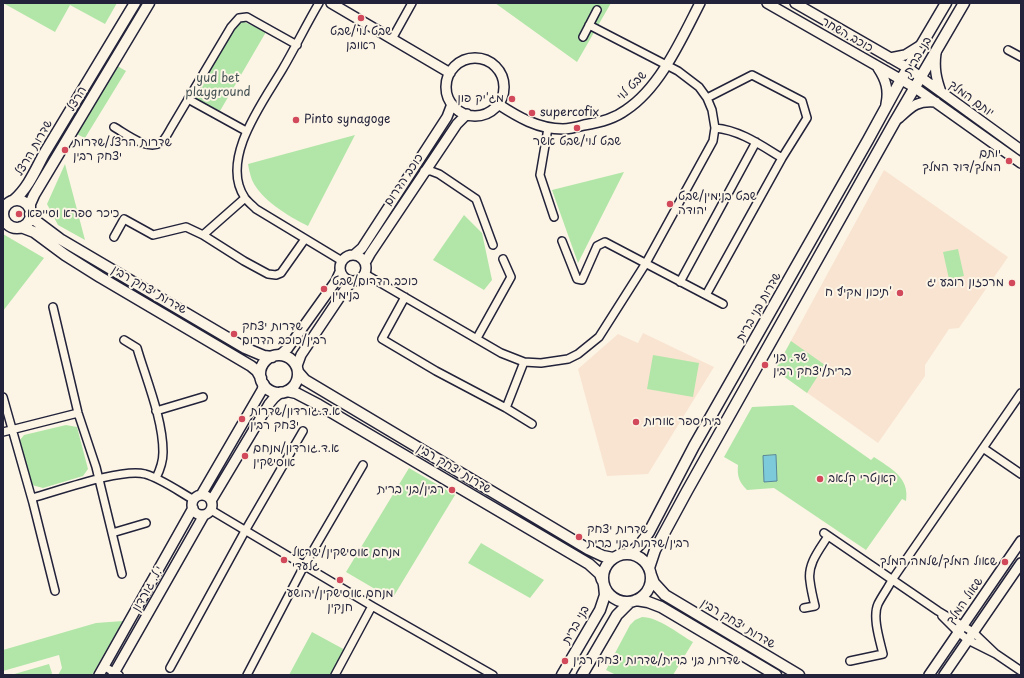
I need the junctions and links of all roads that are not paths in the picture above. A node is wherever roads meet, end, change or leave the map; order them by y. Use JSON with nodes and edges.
{"nodes":[{"id":1,"x":135,"y":3,"type":"edge"},
{"id":2,"x":149,"y":3,"type":"edge"},
{"id":3,"x":318,"y":3,"type":"edge"},
{"id":4,"x":331,"y":3,"type":"edge"},
{"id":5,"x":412,"y":3,"type":"edge"},
{"id":6,"x":700,"y":3,"type":"edge"},
{"id":7,"x":767,"y":3,"type":"edge"},
{"id":8,"x":794,"y":3,"type":"edge"},
{"id":9,"x":946,"y":3,"type":"edge"},
{"id":10,"x":964,"y":3,"type":"edge"},
{"id":11,"x":597,"y":10,"type":"dead end"},
{"id":12,"x":589,"y":25,"type":"junction"},
{"id":13,"x":583,"y":36,"type":"dead end"},
{"id":14,"x":392,"y":39,"type":"junction"},
{"id":15,"x":924,"y":42,"type":"junction"},
{"id":16,"x":297,"y":45,"type":"junction"},
{"id":17,"x":1008,"y":50,"type":"dead end"},
{"id":18,"x":936,"y":52,"type":"junction"},
{"id":19,"x":1021,"y":57,"type":"edge"},
{"id":20,"x":890,"y":58,"type":"junction"},
{"id":21,"x":666,"y":65,"type":"junction"},
{"id":22,"x":876,"y":65,"type":"junction"},
{"id":23,"x":908,"y":68,"type":"junction"},
{"id":24,"x":450,"y":73,"type":"junction"},
{"id":25,"x":921,"y":78,"type":"junction"},
{"id":26,"x":901,"y":80,"type":"junction"},
{"id":27,"x":914,"y":88,"type":"junction"},
{"id":28,"x":941,"y":92,"type":"junction"},
{"id":29,"x":706,"y":98,"type":"junction"},
{"id":30,"x":188,"y":99,"type":"junction"},
{"id":31,"x":936,"y":102,"type":"junction"},
{"id":32,"x":452,"y":104,"type":"junction"},
{"id":33,"x":498,"y":104,"type":"junction"},
{"id":34,"x":884,"y":110,"type":"junction"},
{"id":35,"x":467,"y":114,"type":"junction"},
{"id":36,"x":894,"y":123,"type":"junction"},
{"id":37,"x":114,"y":127,"type":"dead end"},
{"id":38,"x":548,"y":128,"type":"junction"},
{"id":39,"x":716,"y":128,"type":"junction"},
{"id":40,"x":246,"y":131,"type":"junction"},
{"id":41,"x":756,"y":142,"type":"junction"},
{"id":42,"x":1021,"y":150,"type":"edge"},
{"id":43,"x":782,"y":158,"type":"junction"},
{"id":44,"x":432,"y":160,"type":"junction"},
{"id":45,"x":1021,"y":163,"type":"edge"},
{"id":46,"x":424,"y":171,"type":"junction"},
{"id":47,"x":439,"y":174,"type":"junction"},
{"id":48,"x":246,"y":198,"type":"junction"},
{"id":49,"x":9,"y":201,"type":"edge"},
{"id":50,"x":30,"y":212,"type":"junction"},
{"id":51,"x":3,"y":215,"type":"edge"},
{"id":52,"x":554,"y":218,"type":"dead end"},
{"id":53,"x":21,"y":226,"type":"junction"},
{"id":54,"x":203,"y":235,"type":"junction"},
{"id":55,"x":114,"y":237,"type":"dead end"},
{"id":56,"x":304,"y":239,"type":"junction"},
{"id":57,"x":562,"y":241,"type":"dead end"},
{"id":58,"x":493,"y":245,"type":"dead end"},
{"id":59,"x":354,"y":255,"type":"junction"},
{"id":60,"x":503,"y":259,"type":"dead end"},
{"id":61,"x":342,"y":261,"type":"junction"},
{"id":62,"x":365,"y":263,"type":"junction"},
{"id":63,"x":646,"y":263,"type":"junction"},
{"id":64,"x":340,"y":272,"type":"junction"},
{"id":65,"x":365,"y":274,"type":"junction"},
{"id":66,"x":353,"y":281,"type":"junction"},
{"id":67,"x":680,"y":282,"type":"junction"},
{"id":68,"x":706,"y":295,"type":"junction"},
{"id":69,"x":405,"y":297,"type":"junction"},
{"id":70,"x":723,"y":304,"type":"dead end"},
{"id":71,"x":53,"y":307,"type":"dead end"},
{"id":72,"x":477,"y":338,"type":"junction"},
{"id":73,"x":124,"y":340,"type":"dead end"},
{"id":74,"x":276,"y":356,"type":"junction"},
{"id":75,"x":524,"y":362,"type":"junction"},
{"id":76,"x":297,"y":369,"type":"junction"},
{"id":77,"x":263,"y":381,"type":"junction"},
{"id":78,"x":284,"y":391,"type":"junction"},
{"id":79,"x":1021,"y":393,"type":"edge"},
{"id":80,"x":3,"y":397,"type":"edge"},
{"id":81,"x":203,"y":397,"type":"dead end"},
{"id":82,"x":506,"y":408,"type":"junction"},
{"id":83,"x":156,"y":411,"type":"junction"},
{"id":84,"x":78,"y":413,"type":"junction"},
{"id":85,"x":532,"y":424,"type":"dead end"},
{"id":86,"x":12,"y":430,"type":"junction"},
{"id":87,"x":303,"y":431,"type":"dead end"},
{"id":88,"x":3,"y":432,"type":"edge"},
{"id":89,"x":983,"y":448,"type":"junction"},
{"id":90,"x":364,"y":465,"type":"dead end"},
{"id":91,"x":1021,"y":474,"type":"edge"},
{"id":92,"x":156,"y":478,"type":"junction"},
{"id":93,"x":99,"y":479,"type":"junction"},
{"id":94,"x":32,"y":498,"type":"junction"},
{"id":95,"x":196,"y":501,"type":"junction"},
{"id":96,"x":209,"y":509,"type":"junction"},
{"id":97,"x":146,"y":523,"type":"dead end"},
{"id":98,"x":245,"y":531,"type":"junction"},
{"id":99,"x":112,"y":533,"type":"junction"},
{"id":100,"x":1021,"y":541,"type":"edge"},
{"id":101,"x":627,"y":554,"type":"junction"},
{"id":102,"x":613,"y":558,"type":"junction"},
{"id":103,"x":1021,"y":563,"type":"edge"},
{"id":104,"x":304,"y":566,"type":"junction"},
{"id":105,"x":650,"y":572,"type":"junction"},
{"id":106,"x":122,"y":574,"type":"dead end"},
{"id":107,"x":892,"y":580,"type":"junction"},
{"id":108,"x":603,"y":582,"type":"junction"},
{"id":109,"x":55,"y":591,"type":"dead end"},
{"id":110,"x":633,"y":601,"type":"junction"},
{"id":111,"x":372,"y":606,"type":"junction"},
{"id":112,"x":804,"y":608,"type":"dead end"},
{"id":113,"x":961,"y":629,"type":"junction"},
{"id":114,"x":971,"y":636,"type":"junction"},
{"id":115,"x":850,"y":661,"type":"dead end"},
{"id":116,"x":104,"y":667,"type":"junction"},
{"id":117,"x":170,"y":668,"type":"dead end"},
{"id":118,"x":1021,"y":671,"type":"edge"},
{"id":119,"x":115,"y":674,"type":"edge"},
{"id":120,"x":99,"y":675,"type":"edge"},
{"id":121,"x":247,"y":675,"type":"edge"},
{"id":122,"x":335,"y":675,"type":"edge"},
{"id":123,"x":493,"y":675,"type":"edge"},
{"id":124,"x":562,"y":675,"type":"edge"},
{"id":125,"x":582,"y":675,"type":"edge"},
{"id":126,"x":776,"y":675,"type":"edge"},
{"id":127,"x":799,"y":675,"type":"edge"},
{"id":128,"x":929,"y":675,"type":"edge"},
{"id":129,"x":944,"y":675,"type":"edge"}],
"edges":[{"from":1,"to":49,"type":"main road","name":"שדרות הרצל"},
{"from":2,"to":50,"type":"main road","name":"הרצל"},
{"from":3,"to":16,"type":"street"},
{"from":4,"to":14,"type":"street"},
{"from":5,"to":14,"type":"street"},
{"from":6,"to":21,"type":"street","name":"שבט לוי"},
{"from":7,"to":22,"type":"street","name":"כוכב השחר"},
{"from":8,"to":20,"type":"street","name":"כוכב השחר"},
{"from":9,"to":15,"type":"main road","name":"בני ברית"},
{"from":10,"to":18,"type":"main road","name":"בני ברית"},
{"from":11,"to":12,"type":"street"},
{"from":12,"to":13,"type":"street"},
{"from":12,"to":21,"type":"street"},
{"from":14,"to":24,"type":"street"},
{"from":15,"to":20,"type":"street"},
{"from":15,"to":23,"type":"main road","name":"בני ברית"},
{"from":16,"to":30,"type":"street"},
{"from":16,"to":40,"type":"street"},
{"from":17,"to":19,"type":"street"},
{"from":18,"to":25,"type":"main road","name":"בני ברית"},
{"from":18,"to":28,"type":"street"},
{"from":20,"to":23,"type":"street","name":"כוכב השחר"},
{"from":21,"to":29,"type":"street"},
{"from":21,"to":38,"type":"street","name":"שבט לוי"},
{"from":22,"to":26,"type":"street","name":"כוכב השחר"},
{"from":22,"to":34,"type":"street"},
{"from":23,"to":25,"type":"street","name":"יותם המלך"},
{"from":23,"to":26,"type":"main road","name":"שדרות בני ברית"},
{"from":24,"to":32,"type":"street"},
{"from":24,"to":33,"type":"street"},
{"from":25,"to":27,"type":"main road","name":"בני ברית"},
{"from":25,"to":28,"type":"street","name":"יותם המלך"},
{"from":26,"to":27,"type":"street","name":"כוכב השחר"},
{"from":26,"to":34,"type":"main road","name":"שדרות בני ברית"},
{"from":27,"to":31,"type":"street","name":"יותם המלך"},
{"from":27,"to":36,"type":"main road","name":"בני ברית"},
{"from":28,"to":42,"type":"street","name":"יותם המלך"},
{"from":29,"to":39,"type":"street"},
{"from":29,"to":43,"type":"street"},
{"from":30,"to":37,"type":"street"},
{"from":30,"to":40,"type":"street"},
{"from":31,"to":36,"type":"street"},
{"from":31,"to":45,"type":"street","name":"יותם המלך"},
{"from":32,"to":35,"type":"street"},
{"from":32,"to":59,"type":"street","name":"כוכב הדרום"},
{"from":33,"to":35,"type":"street"},
{"from":33,"to":38,"type":"street","name":"שבט לוי"},
{"from":34,"to":101,"type":"main road","name":"שדרות בני ברית"},
{"from":35,"to":44,"type":"street","name":"כוכב הדרום"},
{"from":36,"to":105,"type":"main road"},
{"from":38,"to":52,"type":"street"},
{"from":39,"to":41,"type":"street"},
{"from":39,"to":63,"type":"street"},
{"from":40,"to":48,"type":"street"},
{"from":41,"to":43,"type":"street"},
{"from":41,"to":67,"type":"street"},
{"from":43,"to":68,"type":"street"},
{"from":44,"to":46,"type":"street","name":"כוכב הדרום"},
{"from":44,"to":47,"type":"street"},
{"from":46,"to":47,"type":"street"},
{"from":46,"to":62,"type":"street","name":"כוכב הדרום"},
{"from":47,"to":58,"type":"street"},
{"from":48,"to":54,"type":"street"},
{"from":48,"to":56,"type":"street"},
{"from":49,"to":50,"type":"main road"},
{"from":49,"to":51,"type":"main road"},
{"from":50,"to":53,"type":"main road"},
{"from":50,"to":74,"type":"main road","name":"שדרות יצחק רבין"},
{"from":51,"to":53,"type":"main road"},
{"from":53,"to":77,"type":"main road","name":"שדרות יצחק רבין"},
{"from":54,"to":55,"type":"street"},
{"from":54,"to":56,"type":"street"},
{"from":56,"to":61,"type":"street"},
{"from":57,"to":63,"type":"street"},
{"from":59,"to":61,"type":"street"},
{"from":59,"to":62,"type":"street"},
{"from":60,"to":72,"type":"street"},
{"from":61,"to":64,"type":"street"},
{"from":62,"to":65,"type":"street"},
{"from":63,"to":67,"type":"street"},
{"from":63,"to":75,"type":"street"},
{"from":64,"to":66,"type":"street"},
{"from":64,"to":74,"type":"street"},
{"from":65,"to":66,"type":"street"},
{"from":65,"to":69,"type":"street"},
{"from":66,"to":76,"type":"street"},
{"from":67,"to":68,"type":"street"},
{"from":68,"to":70,"type":"street"},
{"from":69,"to":72,"type":"street"},
{"from":69,"to":82,"type":"street"},
{"from":71,"to":84,"type":"street"},
{"from":72,"to":75,"type":"street"},
{"from":73,"to":83,"type":"street"},
{"from":74,"to":76,"type":"main road"},
{"from":74,"to":77,"type":"main road"},
{"from":75,"to":82,"type":"street"},
{"from":76,"to":78,"type":"main road"},
{"from":76,"to":102,"type":"main road","name":"שדרות יצחק רבין"},
{"from":77,"to":78,"type":"main road"},
{"from":77,"to":95,"type":"street","name":"י.ל. גורדון"},
{"from":78,"to":96,"type":"street","name":"י.ל. גורדון"},
{"from":78,"to":108,"type":"main road","name":"שדרות יצחק רבין"},
{"from":79,"to":89,"type":"street"},
{"from":80,"to":86,"type":"street"},
{"from":81,"to":83,"type":"street"},
{"from":82,"to":85,"type":"street"},
{"from":83,"to":92,"type":"street"},
{"from":84,"to":86,"type":"street"},
{"from":84,"to":93,"type":"street"},
{"from":86,"to":88,"type":"street"},
{"from":86,"to":94,"type":"street"},
{"from":87,"to":98,"type":"street"},
{"from":89,"to":91,"type":"street"},
{"from":89,"to":107,"type":"street"},
{"from":90,"to":104,"type":"street"},
{"from":92,"to":93,"type":"street"},
{"from":92,"to":95,"type":"street"},
{"from":93,"to":94,"type":"street"},
{"from":93,"to":99,"type":"street"},
{"from":94,"to":109,"type":"street"},
{"from":95,"to":96,"type":"street"},
{"from":95,"to":96,"type":"street"},
{"from":95,"to":116,"type":"street","name":"י.ל. גורדון"},
{"from":96,"to":98,"type":"street"},
{"from":96,"to":119,"type":"street","name":"י.ל. גורדון"},
{"from":97,"to":99,"type":"street"},
{"from":98,"to":104,"type":"street"},
{"from":98,"to":117,"type":"street"},
{"from":99,"to":106,"type":"street"},
{"from":100,"to":113,"type":"street","name":"שאול המלך"},
{"from":101,"to":102,"type":"main road"},
{"from":101,"to":105,"type":"main road"},
{"from":102,"to":108,"type":"main road"},
{"from":103,"to":114,"type":"street","name":"שאול המלך"},
{"from":104,"to":111,"type":"street"},
{"from":104,"to":121,"type":"street"},
{"from":105,"to":110,"type":"main road"},
{"from":105,"to":127,"type":"main road","name":"שדרות יצחק רבין"},
{"from":107,"to":112,"type":"street"},
{"from":107,"to":113,"type":"street"},
{"from":107,"to":115,"type":"street"},
{"from":108,"to":110,"type":"main road"},
{"from":108,"to":124,"type":"main road","name":"בני ברית"},
{"from":110,"to":125,"type":"main road"},
{"from":110,"to":126,"type":"main road","name":"שדרות יצחק רבין"},
{"from":111,"to":122,"type":"street"},
{"from":111,"to":123,"type":"street"},
{"from":113,"to":114,"type":"street"},
{"from":113,"to":128,"type":"street","name":"שאול המלך"},
{"from":114,"to":118,"type":"street"},
{"from":114,"to":129,"type":"street","name":"שאול המלך"},
{"from":116,"to":119,"type":"street"},
{"from":116,"to":120,"type":"street","name":"י.ל. גורדון"}]}
